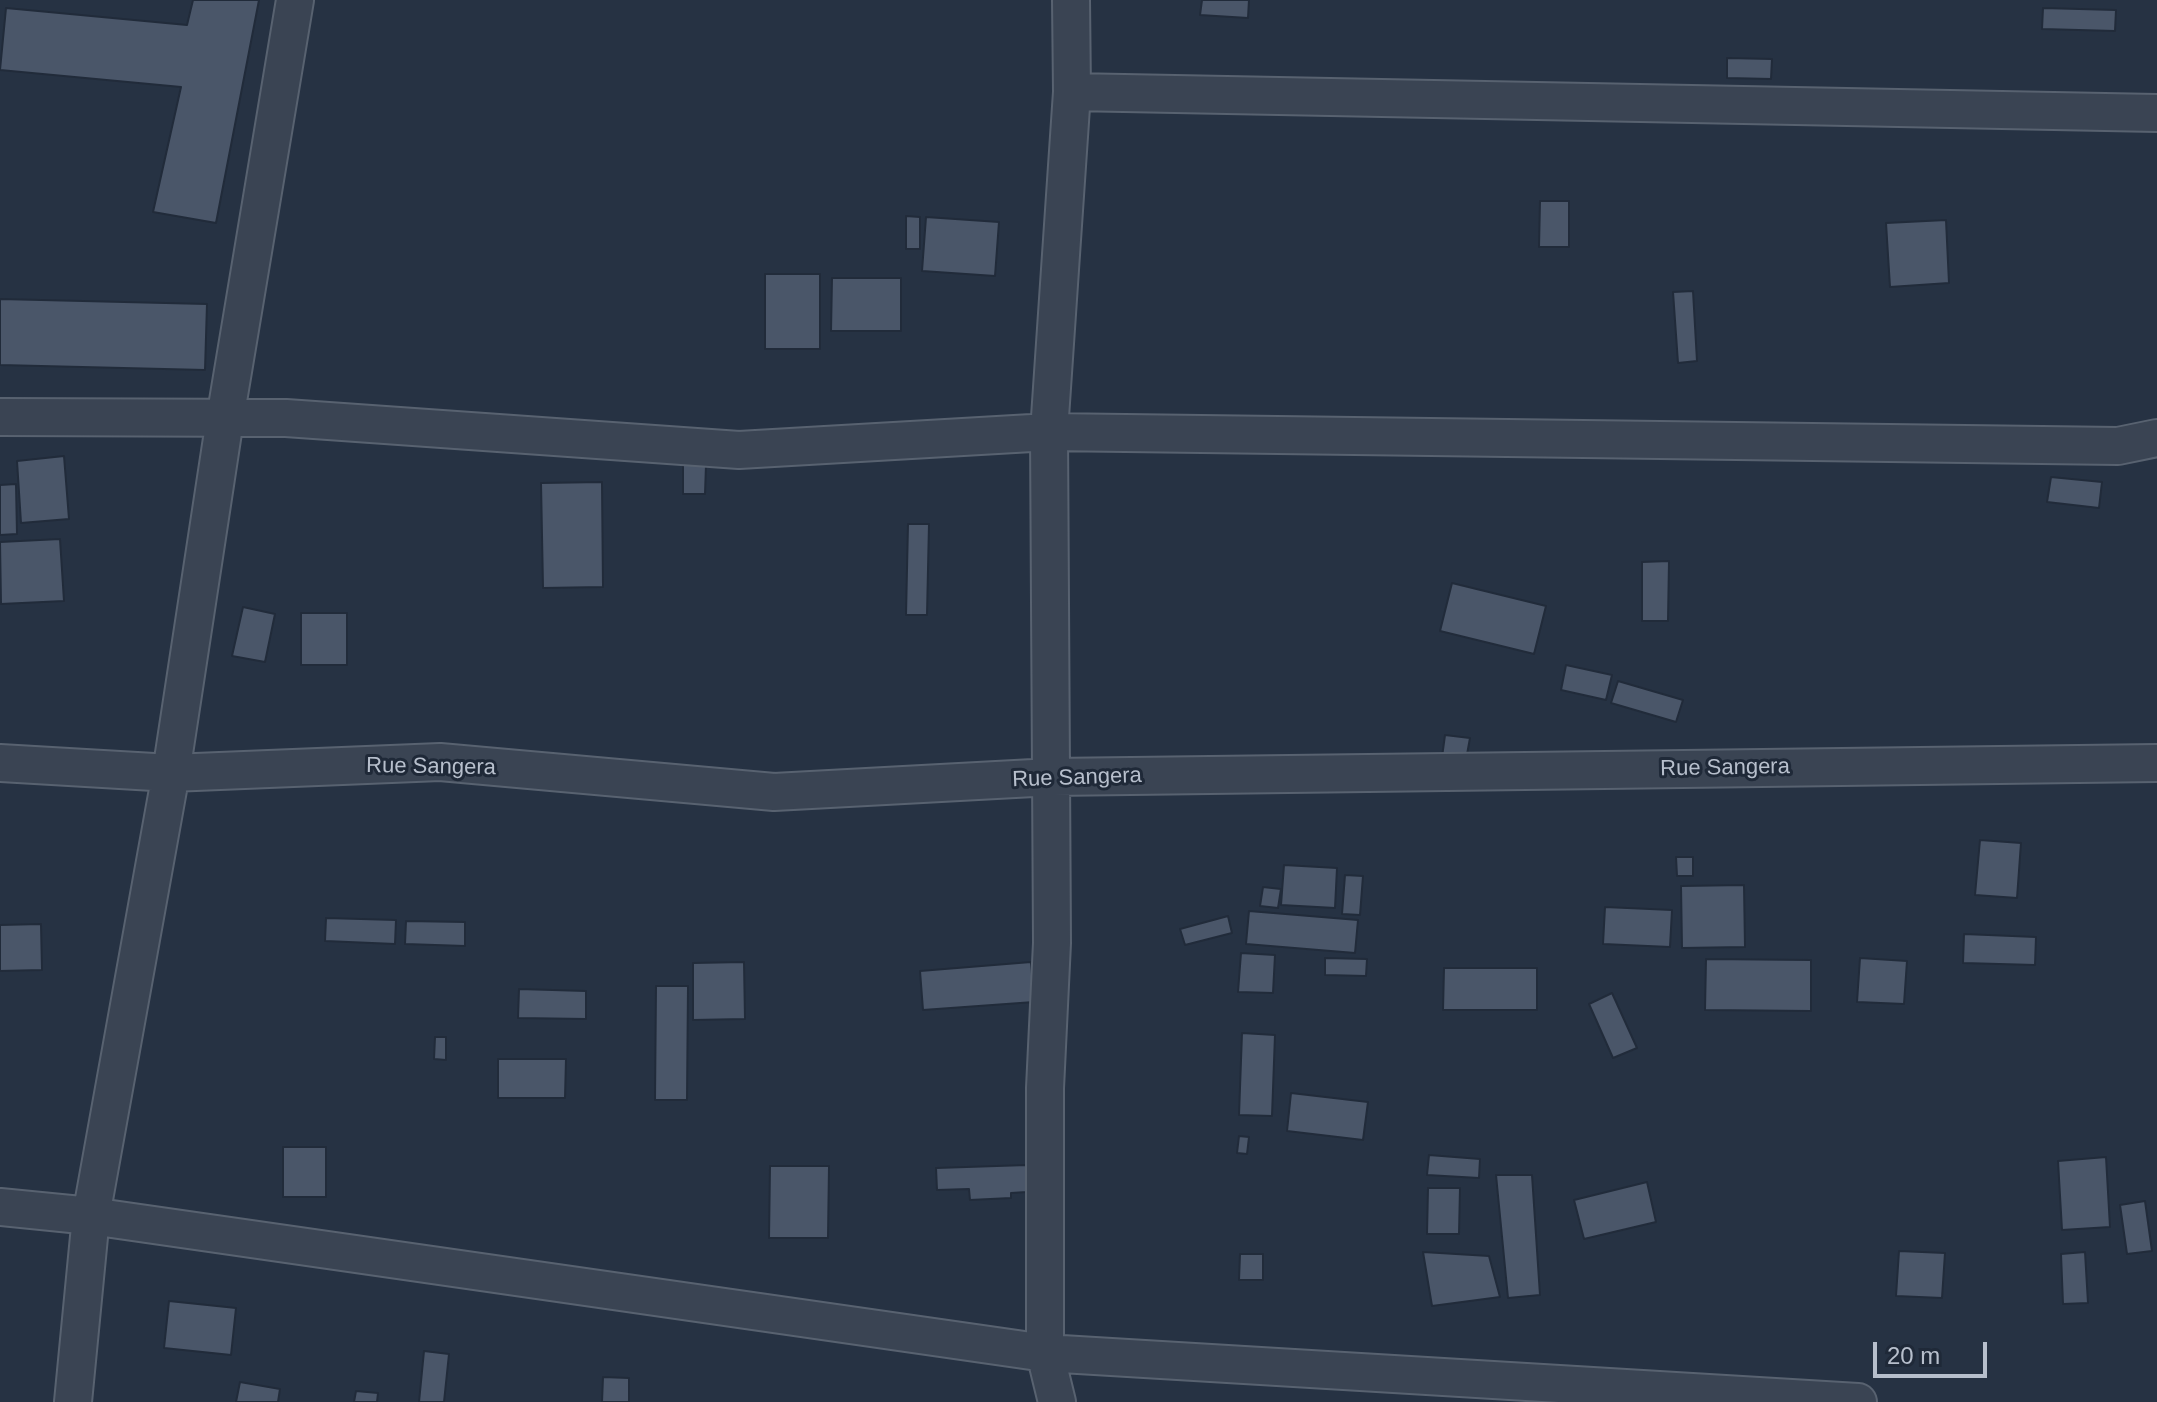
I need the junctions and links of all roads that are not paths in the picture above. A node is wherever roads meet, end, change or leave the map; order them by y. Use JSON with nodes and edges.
{"nodes":[{"id":1,"x":295,"y":0,"type":"edge"},
{"id":2,"x":1071,"y":0,"type":"edge"},
{"id":3,"x":1072,"y":92,"type":"junction"},
{"id":4,"x":2157,"y":113,"type":"edge"},
{"id":5,"x":0,"y":417,"type":"edge"},
{"id":6,"x":225,"y":419,"type":"junction"},
{"id":7,"x":1049,"y":432,"type":"junction"},
{"id":8,"x":2157,"y":438,"type":"edge"},
{"id":9,"x":0,"y":763,"type":"edge"},
{"id":10,"x":2157,"y":763,"type":"edge"},
{"id":11,"x":171,"y":773,"type":"junction"},
{"id":12,"x":1052,"y":777,"type":"junction"},
{"id":13,"x":0,"y":1207,"type":"edge"},
{"id":14,"x":91,"y":1216,"type":"junction"},
{"id":15,"x":1045,"y":1353,"type":"junction"},
{"id":16,"x":73,"y":1402,"type":"edge"},
{"id":17,"x":1057,"y":1402,"type":"edge"},
{"id":18,"x":1858,"y":1402,"type":"edge"}],
"edges":[{"from":1,"to":6,"type":"street"},
{"from":2,"to":3,"type":"street"},
{"from":3,"to":4,"type":"street"},
{"from":3,"to":7,"type":"street"},
{"from":5,"to":6,"type":"street"},
{"from":6,"to":7,"type":"street"},
{"from":6,"to":11,"type":"street"},
{"from":7,"to":8,"type":"street"},
{"from":7,"to":12,"type":"street"},
{"from":9,"to":11,"type":"street","name":"Rue Sangera"},
{"from":10,"to":12,"type":"street","name":"Rue Sangera"},
{"from":11,"to":12,"type":"street","name":"Rue Sangera"},
{"from":11,"to":14,"type":"street"},
{"from":12,"to":15,"type":"street"},
{"from":13,"to":14,"type":"street"},
{"from":14,"to":15,"type":"street"},
{"from":14,"to":16,"type":"street"},
{"from":15,"to":17,"type":"street"},
{"from":15,"to":18,"type":"street"}]}
